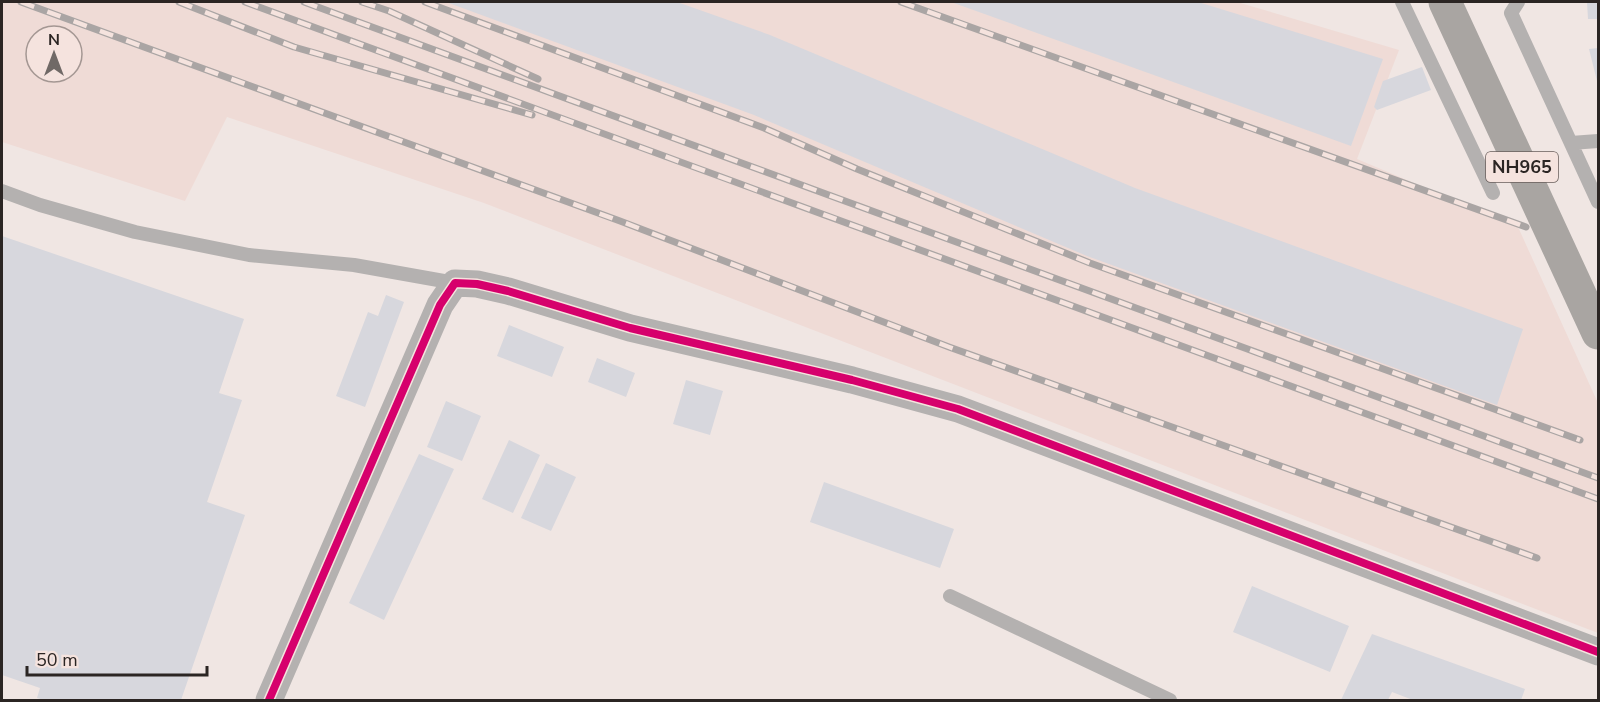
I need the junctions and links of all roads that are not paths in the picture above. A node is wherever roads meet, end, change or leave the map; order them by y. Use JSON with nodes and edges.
{"nodes":[{"id":1,"x":1402,"y":2,"type":"edge"},
{"id":2,"x":1445,"y":2,"type":"edge"},
{"id":3,"x":1511,"y":5,"type":"edge"},
{"id":4,"x":1599,"y":141,"type":"edge"},
{"id":5,"x":1571,"y":143,"type":"junction"},
{"id":6,"x":2,"y":191,"type":"edge"},
{"id":7,"x":1493,"y":193,"type":"dead end"},
{"id":8,"x":1599,"y":202,"type":"edge"},
{"id":9,"x":454,"y":283,"type":"junction"},
{"id":10,"x":1599,"y":333,"type":"edge"},
{"id":11,"x":950,"y":596,"type":"dead end"},
{"id":12,"x":1599,"y":652,"type":"edge"},
{"id":13,"x":269,"y":700,"type":"edge"},
{"id":14,"x":1170,"y":700,"type":"edge"}],
"edges":[{"from":1,"to":7,"type":"lane"},
{"from":2,"to":10,"type":"highway","number":"NH965"},
{"from":3,"to":5,"type":"lane"},
{"from":4,"to":5,"type":"lane"},
{"from":5,"to":8,"type":"lane"},
{"from":6,"to":9,"type":"lane"},
{"from":9,"to":12,"type":"street"},
{"from":9,"to":13,"type":"street"},
{"from":11,"to":14,"type":"lane"}]}
